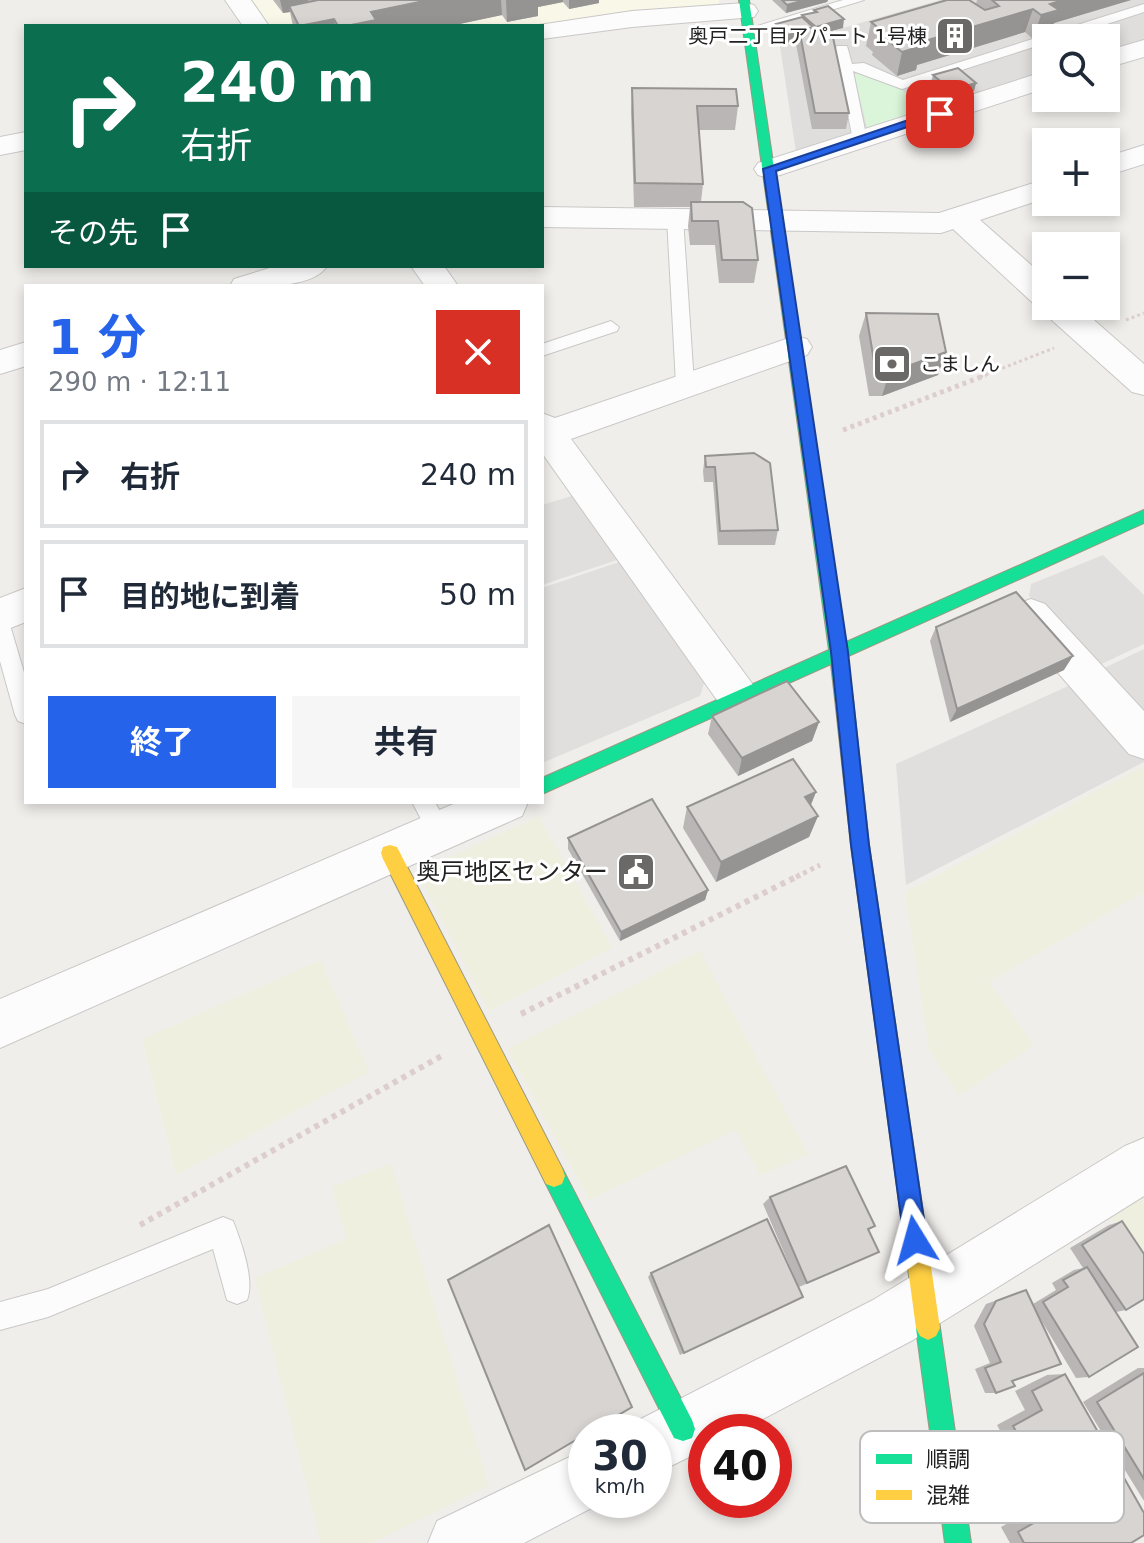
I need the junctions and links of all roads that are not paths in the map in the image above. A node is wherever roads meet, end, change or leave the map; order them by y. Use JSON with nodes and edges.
{"nodes":[{"id":1,"x":238,"y":0,"type":"edge"},
{"id":2,"x":857,"y":0,"type":"edge"},
{"id":3,"x":1144,"y":8,"type":"edge"},
{"id":4,"x":746,"y":14,"type":"edge"},
{"id":5,"x":255,"y":24,"type":"edge"},
{"id":6,"x":1094,"y":24,"type":"edge"},
{"id":7,"x":544,"y":31,"type":"edge"},
{"id":8,"x":1032,"y":44,"type":"edge"},
{"id":9,"x":1144,"y":48,"type":"edge"},
{"id":10,"x":842,"y":49,"type":"dead end"},
{"id":11,"x":1120,"y":56,"type":"edge"},
{"id":12,"x":846,"y":69,"type":"junction"},
{"id":13,"x":1032,"y":84,"type":"edge"},
{"id":14,"x":860,"y":140,"type":"junction"},
{"id":15,"x":24,"y":141,"type":"edge"},
{"id":16,"x":0,"y":146,"type":"edge"},
{"id":17,"x":1144,"y":154,"type":"edge"},
{"id":18,"x":1120,"y":162,"type":"edge"},
{"id":19,"x":769,"y":169,"type":"junction"},
{"id":20,"x":1032,"y":193,"type":"edge"},
{"id":21,"x":544,"y":217,"type":"edge"},
{"id":22,"x":675,"y":218,"type":"junction"},
{"id":23,"x":959,"y":218,"type":"junction"},
{"id":24,"x":777,"y":220,"type":"junction"},
{"id":25,"x":292,"y":276,"type":"edge"},
{"id":26,"x":1032,"y":283,"type":"edge"},
{"id":27,"x":255,"y":284,"type":"edge"},
{"id":28,"x":1072,"y":320,"type":"edge"},
{"id":29,"x":611,"y":327,"type":"dead end"},
{"id":30,"x":795,"y":347,"type":"junction"},
{"id":31,"x":544,"y":349,"type":"edge"},
{"id":32,"x":24,"y":355,"type":"edge"},
{"id":33,"x":0,"y":362,"type":"edge"},
{"id":34,"x":1144,"y":383,"type":"edge"},
{"id":35,"x":685,"y":384,"type":"junction"},
{"id":36,"x":544,"y":432,"type":"edge"},
{"id":37,"x":1144,"y":516,"type":"edge"},
{"id":38,"x":1000,"y":580,"type":"junction"},
{"id":39,"x":24,"y":605,"type":"edge"},
{"id":40,"x":0,"y":616,"type":"edge"},
{"id":41,"x":0,"y":625,"type":"edge"},
{"id":42,"x":839,"y":652,"type":"junction"},
{"id":43,"x":739,"y":698,"type":"junction"},
{"id":44,"x":24,"y":708,"type":"edge"},
{"id":45,"x":1144,"y":741,"type":"edge"},
{"id":46,"x":544,"y":785,"type":"edge"},
{"id":47,"x":496,"y":804,"type":"edge"},
{"id":48,"x":431,"y":817,"type":"edge"},
{"id":49,"x":390,"y":853,"type":"junction"},
{"id":50,"x":0,"y":1024,"type":"edge"},
{"id":51,"x":1144,"y":1165,"type":"edge"},
{"id":52,"x":237,"y":1290,"type":"dead end"},
{"id":53,"x":924,"y":1301,"type":"junction"},
{"id":54,"x":0,"y":1316,"type":"edge"},
{"id":55,"x":657,"y":1414,"type":"edge"},
{"id":56,"x":942,"y":1431,"type":"edge"},
{"id":57,"x":672,"y":1435,"type":"edge"},
{"id":58,"x":568,"y":1488,"type":"edge"},
{"id":59,"x":955,"y":1523,"type":"edge"},
{"id":60,"x":459,"y":1543,"type":"edge"},
{"id":61,"x":958,"y":1543,"type":"edge"}],
"edges":[{"from":1,"to":5,"type":"street"},
{"from":2,"to":4,"type":"lane"},
{"from":3,"to":6,"type":"lane"},
{"from":4,"to":7,"type":"street"},
{"from":4,"to":19,"type":"street"},
{"from":8,"to":12,"type":"lane"},
{"from":9,"to":11,"type":"street"},
{"from":10,"to":12,"type":"lane"},
{"from":12,"to":14,"type":"lane"},
{"from":13,"to":14,"type":"street"},
{"from":14,"to":19,"type":"street"},
{"from":15,"to":16,"type":"street"},
{"from":17,"to":18,"type":"street"},
{"from":19,"to":24,"type":"street"},
{"from":20,"to":23,"type":"street"},
{"from":21,"to":22,"type":"street"},
{"from":22,"to":24,"type":"street"},
{"from":22,"to":35,"type":"lane"},
{"from":23,"to":24,"type":"street"},
{"from":23,"to":26,"type":"street"},
{"from":24,"to":30,"type":"street"},
{"from":25,"to":27,"type":"street"},
{"from":28,"to":34,"type":"street"},
{"from":29,"to":31,"type":"lane"},
{"from":30,"to":35,"type":"street"},
{"from":30,"to":42,"type":"street"},
{"from":32,"to":33,"type":"street"},
{"from":35,"to":36,"type":"street"},
{"from":36,"to":43,"type":"street"},
{"from":37,"to":38,"type":"street"},
{"from":38,"to":42,"type":"street"},
{"from":38,"to":45,"type":"street"},
{"from":39,"to":40,"type":"street"},
{"from":41,"to":44,"type":"lane"},
{"from":42,"to":43,"type":"street"},
{"from":42,"to":53,"type":"street"},
{"from":43,"to":46,"type":"street"},
{"from":47,"to":48,"type":"street"},
{"from":48,"to":49,"type":"street"},
{"from":49,"to":50,"type":"street"},
{"from":49,"to":55,"type":"street"},
{"from":51,"to":53,"type":"street"},
{"from":52,"to":54,"type":"lane"},
{"from":53,"to":56,"type":"street"},
{"from":53,"to":57,"type":"street"},
{"from":58,"to":60,"type":"street"},
{"from":59,"to":61,"type":"street"}]}
